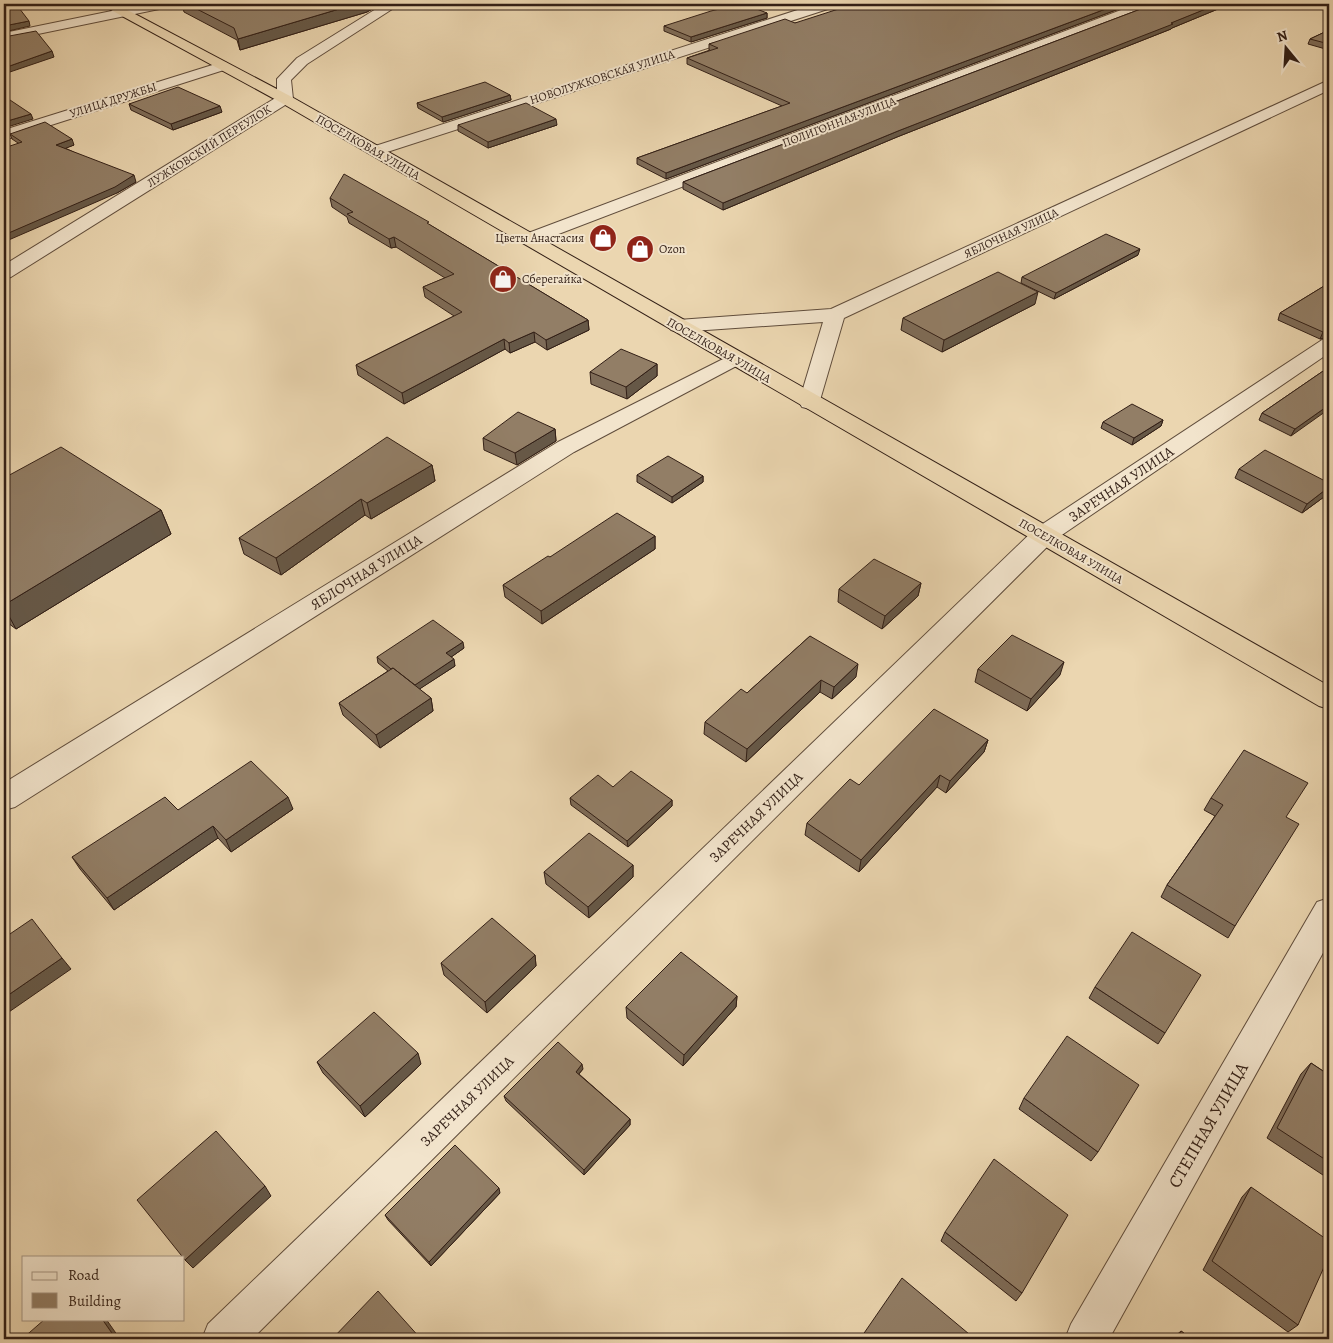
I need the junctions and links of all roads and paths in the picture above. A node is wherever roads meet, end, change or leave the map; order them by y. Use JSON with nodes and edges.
{"nodes":[{"id":1,"x":164,"y":4,"type":"edge"},
{"id":2,"x":393,"y":4,"type":"edge"},
{"id":3,"x":829,"y":4,"type":"edge"},
{"id":4,"x":1148,"y":4,"type":"edge"},
{"id":5,"x":114,"y":8,"type":"edge"},
{"id":6,"x":4,"y":37,"type":"edge"},
{"id":7,"x":222,"y":66,"type":"junction"},
{"id":8,"x":1325,"y":90,"type":"edge"},
{"id":9,"x":285,"y":99,"type":"junction"},
{"id":10,"x":4,"y":135,"type":"edge"},
{"id":11,"x":375,"y":151,"type":"junction"},
{"id":12,"x":529,"y":239,"type":"junction"},
{"id":13,"x":4,"y":273,"type":"edge"},
{"id":14,"x":835,"y":315,"type":"junction"},
{"id":15,"x":678,"y":326,"type":"junction"},
{"id":16,"x":1329,"y":344,"type":"edge"},
{"id":17,"x":735,"y":359,"type":"junction"},
{"id":18,"x":810,"y":402,"type":"junction"},
{"id":19,"x":1044,"y":535,"type":"junction"},
{"id":20,"x":1329,"y":699,"type":"edge"},
{"id":21,"x":4,"y":798,"type":"edge"},
{"id":22,"x":1329,"y":912,"type":"edge"},
{"id":23,"x":223,"y":1339,"type":"edge"},
{"id":24,"x":1086,"y":1339,"type":"edge"}],
"edges":[{"from":1,"to":5,"type":"street"},
{"from":2,"to":9,"type":"street","name":"ЛУЖКОВСКИЙ ПЕРЕУЛОК"},
{"from":3,"to":11,"type":"street","name":"НОВОЛУЖКОВСКАЯ УЛИЦА"},
{"from":4,"to":12,"type":"street","name":"ПОЛИГОННАЯ УЛИЦА"},
{"from":5,"to":6,"type":"street"},
{"from":5,"to":7,"type":"highway","name":"ПОСЕЛКОВАЯ УЛИЦА"},
{"from":7,"to":9,"type":"highway","name":"ПОСЕЛКОВАЯ УЛИЦА"},
{"from":7,"to":10,"type":"street","name":"УЛИЦА ДРУЖБЫ"},
{"from":8,"to":14,"type":"street","name":"ЯБЛОЧНАЯ УЛИЦА"},
{"from":9,"to":11,"type":"highway","name":"ПОСЕЛКОВАЯ УЛИЦА"},
{"from":9,"to":13,"type":"street","name":"ЛУЖКОВСКИЙ ПЕРЕУЛОК"},
{"from":11,"to":12,"type":"highway","name":"ПОСЕЛКОВАЯ УЛИЦА"},
{"from":12,"to":15,"type":"highway","name":"ПОСЕЛКОВАЯ УЛИЦА"},
{"from":14,"to":15,"type":"street","name":"ЯБЛОЧНАЯ УЛИЦА"},
{"from":14,"to":18,"type":"street"},
{"from":15,"to":17,"type":"highway","name":"ПОСЕЛКОВАЯ УЛИЦА"},
{"from":16,"to":19,"type":"street","name":"ЗАРЕЧНАЯ УЛИЦА"},
{"from":17,"to":18,"type":"highway","name":"ПОСЕЛКОВАЯ УЛИЦА"},
{"from":17,"to":21,"type":"street","name":"ЯБЛОЧНАЯ УЛИЦА"},
{"from":18,"to":19,"type":"highway","name":"ПОСЕЛКОВАЯ УЛИЦА"},
{"from":19,"to":20,"type":"highway","name":"ПОСЕЛКОВАЯ УЛИЦА"},
{"from":19,"to":23,"type":"street","name":"ЗАРЕЧНАЯ УЛИЦА"},
{"from":22,"to":24,"type":"street","name":"СТЕПНАЯ УЛИЦА"}]}
